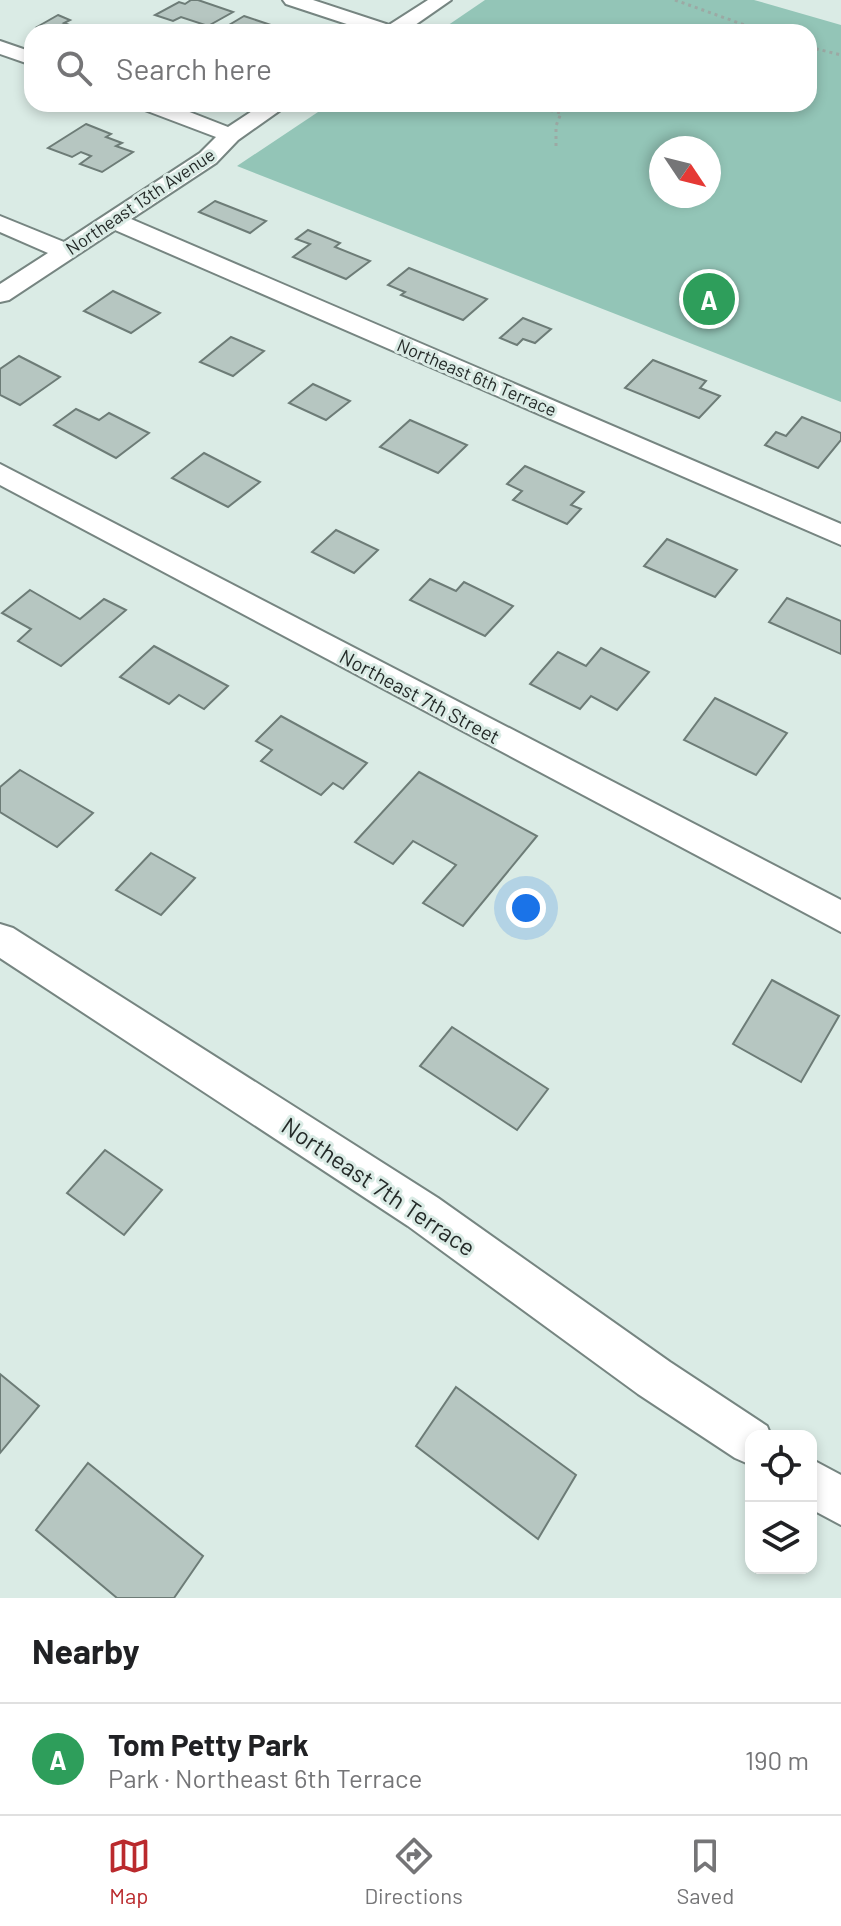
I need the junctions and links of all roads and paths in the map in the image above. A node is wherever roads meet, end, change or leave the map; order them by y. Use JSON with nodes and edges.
{"nodes":[{"id":1,"x":293,"y":0,"type":"edge"},
{"id":2,"x":441,"y":0,"type":"edge"},
{"id":3,"x":675,"y":0,"type":"edge"},
{"id":4,"x":366,"y":24,"type":"edge"},
{"id":5,"x":404,"y":24,"type":"edge"},
{"id":6,"x":742,"y":24,"type":"edge"},
{"id":7,"x":0,"y":47,"type":"edge"},
{"id":8,"x":817,"y":49,"type":"edge"},
{"id":9,"x":841,"y":55,"type":"edge"},
{"id":10,"x":24,"y":56,"type":"edge"},
{"id":11,"x":171,"y":112,"type":"edge"},
{"id":12,"x":266,"y":112,"type":"edge"},
{"id":13,"x":559,"y":112,"type":"edge"},
{"id":14,"x":230,"y":135,"type":"junction"},
{"id":15,"x":556,"y":149,"type":"dead end"},
{"id":16,"x":113,"y":220,"type":"junction"},
{"id":17,"x":0,"y":223,"type":"edge"},
{"id":18,"x":65,"y":251,"type":"junction"},
{"id":19,"x":0,"y":295,"type":"edge"},
{"id":20,"x":0,"y":473,"type":"edge"},
{"id":21,"x":841,"y":535,"type":"edge"},
{"id":22,"x":841,"y":917,"type":"edge"},
{"id":23,"x":0,"y":939,"type":"edge"},
{"id":24,"x":745,"y":1438,"type":"edge"},
{"id":25,"x":817,"y":1486,"type":"edge"},
{"id":26,"x":841,"y":1502,"type":"edge"}],
"edges":[{"from":1,"to":4,"type":"street"},
{"from":2,"to":5,"type":"street"},
{"from":3,"to":6,"type":"path"},
{"from":7,"to":10,"type":"street"},
{"from":8,"to":9,"type":"path"},
{"from":11,"to":14,"type":"street"},
{"from":12,"to":14,"type":"street","name":"Northeast 13th Avenue"},
{"from":13,"to":15,"type":"path"},
{"from":14,"to":16,"type":"street","name":"Northeast 13th Avenue"},
{"from":16,"to":18,"type":"street","name":"Northeast 13th Avenue"},
{"from":16,"to":21,"type":"street","name":"Northeast 6th Terrace"},
{"from":17,"to":18,"type":"street"},
{"from":18,"to":19,"type":"street","name":"Northeast 13th Avenue"},
{"from":20,"to":22,"type":"street","name":"Northeast 7th Street"},
{"from":23,"to":24,"type":"street","name":"Northeast 7th Terrace"},
{"from":25,"to":26,"type":"street"}]}
